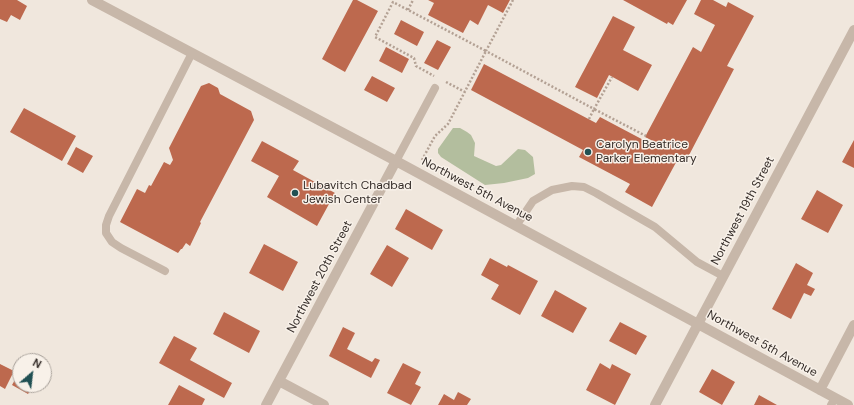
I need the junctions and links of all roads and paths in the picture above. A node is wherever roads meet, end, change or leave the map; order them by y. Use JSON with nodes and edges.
{"nodes":[{"id":1,"x":92,"y":0,"type":"edge"},
{"id":2,"x":390,"y":0,"type":"edge"},
{"id":3,"x":413,"y":0,"type":"edge"},
{"id":4,"x":513,"y":0,"type":"edge"},
{"id":5,"x":393,"y":2,"type":"junction"},
{"id":6,"x":408,"y":10,"type":"junction"},
{"id":7,"x":854,"y":30,"type":"edge"},
{"id":8,"x":486,"y":51,"type":"junction"},
{"id":9,"x":192,"y":53,"type":"junction"},
{"id":10,"x":437,"y":77,"type":"dead end"},
{"id":11,"x":612,"y":77,"type":"dead end"},
{"id":12,"x":444,"y":81,"type":"dead end"},
{"id":13,"x":434,"y":88,"type":"dead end"},
{"id":14,"x":465,"y":92,"type":"junction"},
{"id":15,"x":594,"y":108,"type":"junction"},
{"id":16,"x":589,"y":120,"type":"dead end"},
{"id":17,"x":646,"y":136,"type":"dead end"},
{"id":18,"x":422,"y":160,"type":"dead end"},
{"id":19,"x":396,"y":161,"type":"junction"},
{"id":20,"x":516,"y":226,"type":"junction"},
{"id":21,"x":165,"y":271,"type":"dead end"},
{"id":22,"x":723,"y":276,"type":"junction"},
{"id":23,"x":698,"y":323,"type":"junction"},
{"id":24,"x":854,"y":325,"type":"edge"},
{"id":25,"x":279,"y":381,"type":"junction"},
{"id":26,"x":820,"y":390,"type":"junction"},
{"id":27,"x":833,"y":401,"type":"edge"},
{"id":28,"x":266,"y":405,"type":"edge"},
{"id":29,"x":324,"y":405,"type":"edge"},
{"id":30,"x":654,"y":405,"type":"edge"},
{"id":31,"x":848,"y":405,"type":"edge"}],
"edges":[{"from":1,"to":9,"type":"street","name":"Northwest 5th Avenue"},
{"from":2,"to":5,"type":"path"},
{"from":3,"to":6,"type":"path"},
{"from":4,"to":8,"type":"path"},
{"from":5,"to":6,"type":"path"},
{"from":5,"to":10,"type":"path"},
{"from":6,"to":8,"type":"path"},
{"from":7,"to":22,"type":"street","name":"Northwest 19th Street"},
{"from":8,"to":14,"type":"path"},
{"from":8,"to":15,"type":"path"},
{"from":9,"to":19,"type":"street","name":"Northwest 5th Avenue"},
{"from":9,"to":21,"type":"lane"},
{"from":11,"to":15,"type":"path"},
{"from":12,"to":14,"type":"path"},
{"from":13,"to":19,"type":"lane"},
{"from":14,"to":18,"type":"path"},
{"from":15,"to":16,"type":"path"},
{"from":15,"to":17,"type":"path"},
{"from":19,"to":20,"type":"street","name":"Northwest 5th Avenue"},
{"from":19,"to":25,"type":"street","name":"Northwest 20th Street"},
{"from":20,"to":22,"type":"lane"},
{"from":20,"to":23,"type":"street","name":"Northwest 5th Avenue"},
{"from":22,"to":23,"type":"street","name":"Northwest 19th Street"},
{"from":23,"to":26,"type":"street","name":"Northwest 5th Avenue"},
{"from":23,"to":30,"type":"street","name":"Northwest 19th Street"},
{"from":24,"to":26,"type":"street"},
{"from":25,"to":28,"type":"street","name":"Northwest 20th Street"},
{"from":25,"to":29,"type":"street"},
{"from":26,"to":27,"type":"street","name":"Northwest 5th Avenue"},
{"from":27,"to":31,"type":"street","name":"Northwest 5th Avenue"}]}
